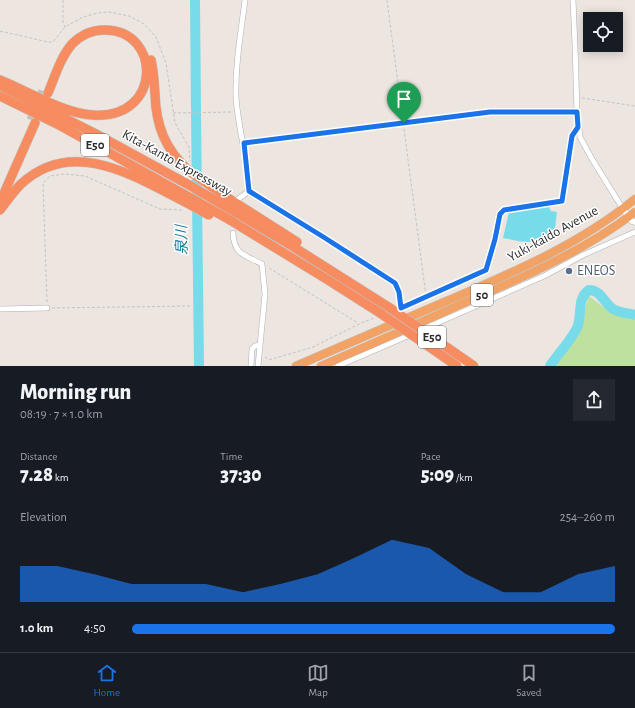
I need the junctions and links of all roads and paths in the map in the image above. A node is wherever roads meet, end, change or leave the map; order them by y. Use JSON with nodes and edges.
{"nodes":[{"id":1,"x":63,"y":0,"type":"edge"},
{"id":2,"x":245,"y":0,"type":"edge"},
{"id":3,"x":387,"y":0,"type":"edge"},
{"id":4,"x":572,"y":0,"type":"edge"},
{"id":5,"x":65,"y":27,"type":"dead end"},
{"id":6,"x":0,"y":80,"type":"edge"},
{"id":7,"x":0,"y":86,"type":"edge"},
{"id":8,"x":0,"y":96,"type":"edge"},
{"id":9,"x":577,"y":97,"type":"junction"},
{"id":10,"x":635,"y":106,"type":"edge"},
{"id":11,"x":238,"y":112,"type":"junction"},
{"id":12,"x":577,"y":112,"type":"junction"},
{"id":13,"x":173,"y":113,"type":"dead end"},
{"id":14,"x":404,"y":123,"type":"junction"},
{"id":15,"x":578,"y":127,"type":"junction"},
{"id":16,"x":244,"y":143,"type":"junction"},
{"id":17,"x":0,"y":189,"type":"edge"},
{"id":18,"x":249,"y":191,"type":"junction"},
{"id":19,"x":635,"y":199,"type":"edge"},
{"id":20,"x":189,"y":201,"type":"junction"},
{"id":21,"x":232,"y":203,"type":"junction"},
{"id":22,"x":623,"y":209,"type":"junction"},
{"id":23,"x":0,"y":210,"type":"edge"},
{"id":24,"x":633,"y":217,"type":"edge"},
{"id":25,"x":231,"y":226,"type":"junction"},
{"id":26,"x":635,"y":232,"type":"edge"},
{"id":27,"x":262,"y":264,"type":"junction"},
{"id":28,"x":426,"y":296,"type":"junction"},
{"id":29,"x":191,"y":306,"type":"dead end"},
{"id":30,"x":0,"y":308,"type":"edge"},
{"id":31,"x":47,"y":308,"type":"joint"},
{"id":32,"x":260,"y":345,"type":"junction"},
{"id":33,"x":264,"y":356,"type":"dead end"},
{"id":34,"x":251,"y":366,"type":"edge"},
{"id":35,"x":258,"y":366,"type":"edge"},
{"id":36,"x":296,"y":366,"type":"edge"},
{"id":37,"x":321,"y":366,"type":"edge"},
{"id":38,"x":338,"y":366,"type":"edge"},
{"id":39,"x":457,"y":366,"type":"edge"},
{"id":40,"x":474,"y":366,"type":"edge"}],
"edges":[{"from":1,"to":5,"type":"path"},
{"from":2,"to":11,"type":"street"},
{"from":3,"to":14,"type":"path"},
{"from":4,"to":9,"type":"street"},
{"from":6,"to":21,"type":"highway","bridge":true},
{"from":7,"to":21,"type":"highway","name":"Kita-Kanto Expressway","number":"E50","bridge":true},
{"from":8,"to":20,"type":"highway","name":"Kita-Kanto Expressway","number":"E50"},
{"from":9,"to":10,"type":"path"},
{"from":9,"to":12,"type":"street"},
{"from":11,"to":13,"type":"path"},
{"from":11,"to":16,"type":"street"},
{"from":12,"to":14,"type":"path"},
{"from":12,"to":15,"type":"street"},
{"from":14,"to":16,"type":"path"},
{"from":14,"to":28,"type":"path"},
{"from":15,"to":22,"type":"street"},
{"from":15,"to":28,"type":"path"},
{"from":16,"to":18,"type":"street"},
{"from":17,"to":23,"type":"highway"},
{"from":18,"to":21,"type":"street"},
{"from":18,"to":28,"type":"path"},
{"from":19,"to":22,"type":"highway","number":"50"},
{"from":20,"to":23,"type":"highway"},
{"from":20,"to":25,"type":"highway","name":"Kita-Kanto Expressway","number":"E50","bridge":true},
{"from":21,"to":40,"type":"highway","name":"Kita-Kanto Expressway","number":"E50","bridge":true},
{"from":22,"to":24,"type":"street"},
{"from":22,"to":36,"type":"highway","name":"Yuki-kaido Avenue","number":"50"},
{"from":24,"to":37,"type":"highway","name":"Yuki-kaido Avenue","number":"50"},
{"from":25,"to":27,"type":"street"},
{"from":25,"to":39,"type":"highway","name":"Kita-Kanto Expressway","number":"E50","bridge":true},
{"from":26,"to":38,"type":"street"},
{"from":27,"to":32,"type":"street"},
{"from":27,"to":33,"type":"path"},
{"from":29,"to":31,"type":"path"},
{"from":30,"to":31,"type":"street"},
{"from":32,"to":34,"type":"street"},
{"from":32,"to":35,"type":"street"}]}
